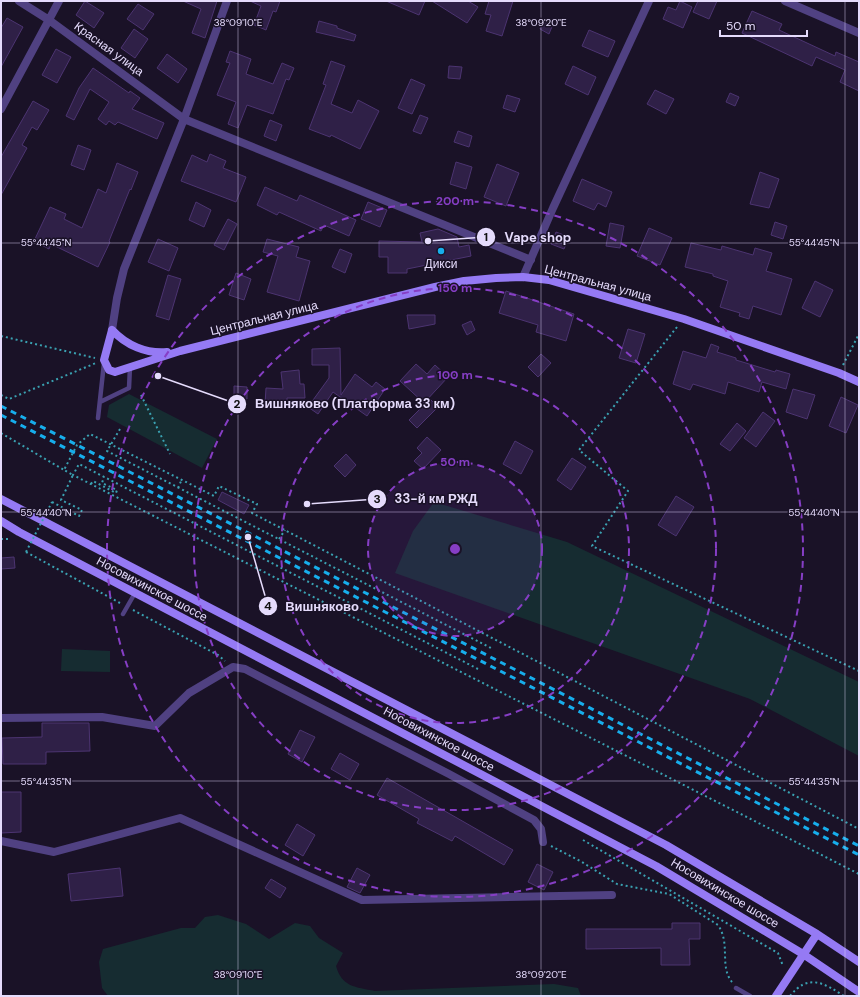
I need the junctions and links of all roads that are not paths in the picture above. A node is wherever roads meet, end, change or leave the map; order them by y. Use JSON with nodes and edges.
{"nodes":[{"id":1,"x":19,"y":1,"type":"edge"},
{"id":2,"x":59,"y":1,"type":"edge"},
{"id":3,"x":227,"y":1,"type":"edge"},
{"id":4,"x":649,"y":1,"type":"edge"},
{"id":5,"x":785,"y":1,"type":"edge"},
{"id":6,"x":49,"y":20,"type":"junction"},
{"id":7,"x":859,"y":33,"type":"edge"},
{"id":8,"x":1,"y":109,"type":"edge"},
{"id":9,"x":184,"y":119,"type":"junction"},
{"id":10,"x":531,"y":260,"type":"junction"},
{"id":11,"x":523,"y":277,"type":"junction"},
{"id":12,"x":112,"y":330,"type":"junction"},
{"id":13,"x":180,"y":351,"type":"junction"},
{"id":14,"x":104,"y":360,"type":"junction"},
{"id":15,"x":130,"y":367,"type":"junction"},
{"id":16,"x":859,"y":382,"type":"edge"},
{"id":17,"x":100,"y":402,"type":"junction"},
{"id":18,"x":98,"y":418,"type":"dead end"},
{"id":19,"x":1,"y":500,"type":"edge"},
{"id":20,"x":1,"y":521,"type":"edge"},
{"id":21,"x":135,"y":593,"type":"junction"},
{"id":22,"x":123,"y":614,"type":"dead end"},
{"id":23,"x":1,"y":718,"type":"edge"},
{"id":24,"x":1,"y":841,"type":"edge"},
{"id":25,"x":543,"y":842,"type":"road end"},
{"id":26,"x":612,"y":895,"type":"dead end"},
{"id":27,"x":817,"y":934,"type":"junction"},
{"id":28,"x":803,"y":954,"type":"junction"},
{"id":29,"x":859,"y":962,"type":"edge"},
{"id":30,"x":736,"y":988,"type":"road end"},
{"id":31,"x":859,"y":992,"type":"edge"},
{"id":32,"x":750,"y":996,"type":"edge"},
{"id":33,"x":776,"y":996,"type":"edge"}],
"edges":[{"from":1,"to":6,"type":"street","name":"Красная улица"},
{"from":2,"to":6,"type":"street"},
{"from":3,"to":9,"type":"street"},
{"from":4,"to":10,"type":"street"},
{"from":5,"to":7,"type":"street"},
{"from":6,"to":8,"type":"street"},
{"from":6,"to":9,"type":"street","name":"Красная улица"},
{"from":9,"to":10,"type":"street","name":"Красная улица"},
{"from":9,"to":12,"type":"street"},
{"from":10,"to":11,"type":"street"},
{"from":11,"to":13,"type":"main road","name":"Центральная улица"},
{"from":11,"to":16,"type":"main road","name":"Центральная улица"},
{"from":12,"to":13,"type":"main road"},
{"from":12,"to":14,"type":"main road"},
{"from":13,"to":15,"type":"main road","name":"Центральная улица"},
{"from":14,"to":15,"type":"main road","name":"Центральная улица"},
{"from":14,"to":17,"type":"lane"},
{"from":15,"to":17,"type":"lane"},
{"from":17,"to":18,"type":"lane"},
{"from":19,"to":27,"type":"main road","name":"Носовихинское шоссе"},
{"from":20,"to":21,"type":"main road","name":"Носовихинское шоссе"},
{"from":21,"to":22,"type":"lane"},
{"from":21,"to":28,"type":"main road","name":"Носовихинское шоссе"},
{"from":23,"to":25,"type":"street"},
{"from":24,"to":26,"type":"street"},
{"from":27,"to":28,"type":"main road"},
{"from":27,"to":29,"type":"main road","name":"Носовихинское шоссе"},
{"from":28,"to":31,"type":"main road","name":"Носовихинское шоссе"},
{"from":28,"to":33,"type":"main road"},
{"from":30,"to":32,"type":"lane"}]}
